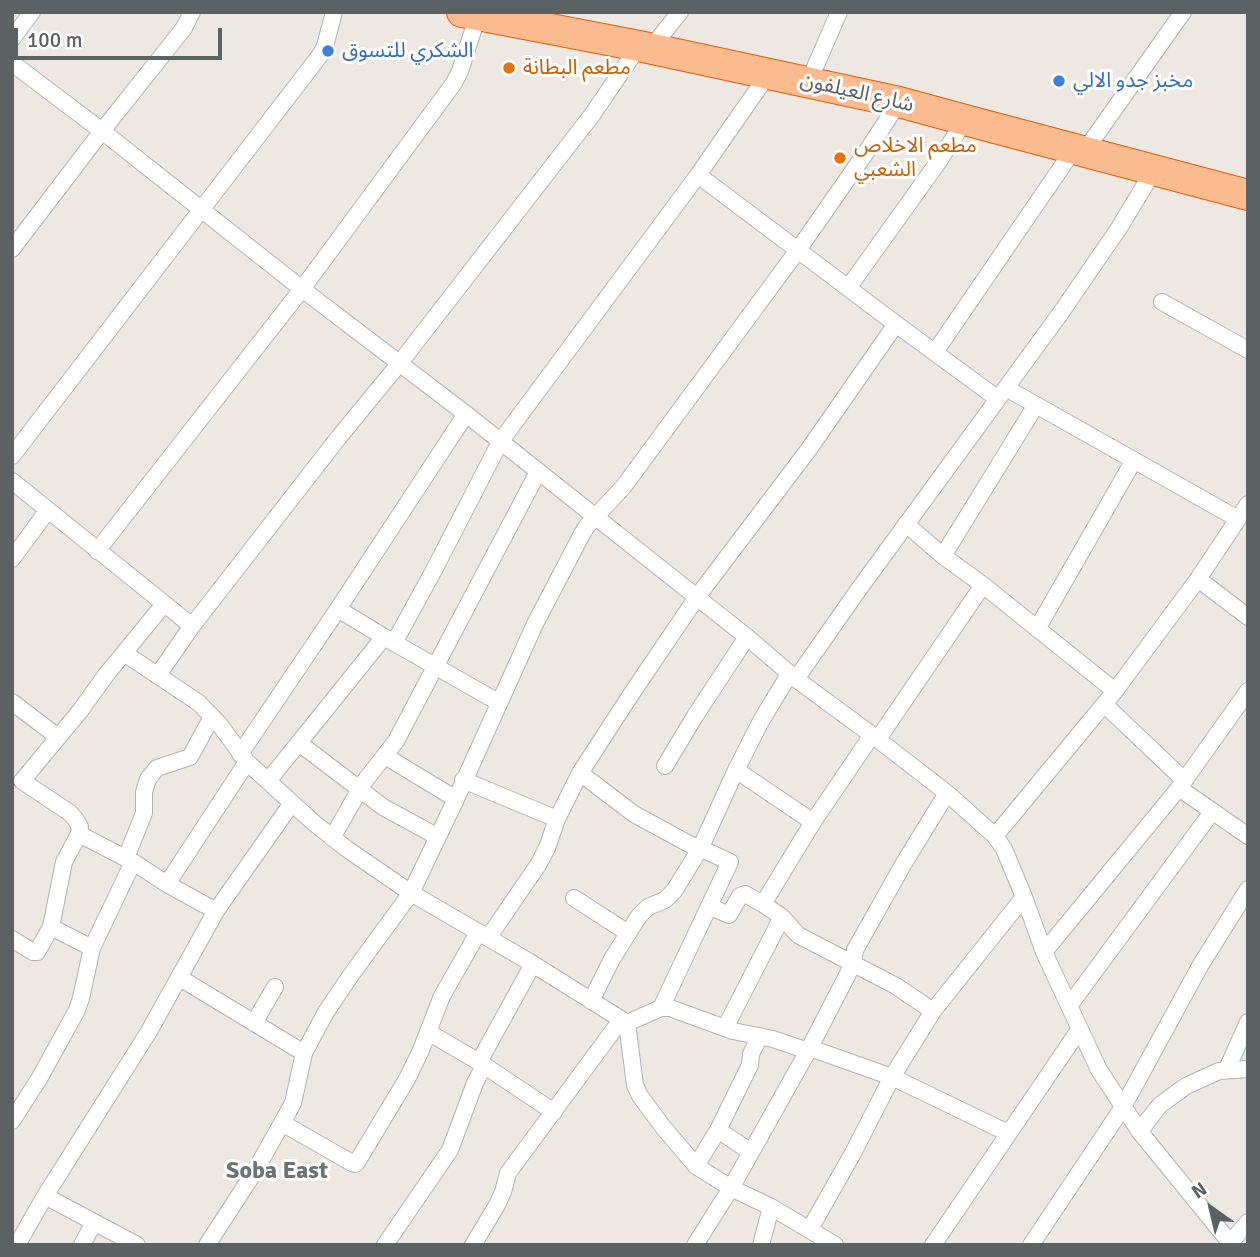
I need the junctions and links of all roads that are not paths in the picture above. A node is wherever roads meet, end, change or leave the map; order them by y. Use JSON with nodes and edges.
{"nodes":[{"id":1,"x":32,"y":12,"type":"edge"},
{"id":2,"x":192,"y":12,"type":"edge"},
{"id":3,"x":334,"y":12,"type":"edge"},
{"id":4,"x":680,"y":12,"type":"edge"},
{"id":5,"x":839,"y":12,"type":"edge"},
{"id":6,"x":1183,"y":12,"type":"edge"},
{"id":7,"x":470,"y":14,"type":"edge"},
{"id":8,"x":547,"y":20,"type":"edge"},
{"id":9,"x":12,"y":39,"type":"edge"},
{"id":10,"x":645,"y":47,"type":"junction"},
{"id":11,"x":12,"y":64,"type":"edge"},
{"id":12,"x":769,"y":73,"type":"junction"},
{"id":13,"x":809,"y":81,"type":"junction"},
{"id":14,"x":899,"y":102,"type":"junction"},
{"id":15,"x":965,"y":120,"type":"junction"},
{"id":16,"x":102,"y":131,"type":"junction"},
{"id":17,"x":1079,"y":150,"type":"junction"},
{"id":18,"x":1154,"y":170,"type":"junction"},
{"id":19,"x":698,"y":176,"type":"junction"},
{"id":20,"x":1248,"y":195,"type":"edge"},
{"id":21,"x":202,"y":210,"type":"junction"},
{"id":22,"x":12,"y":248,"type":"edge"},
{"id":23,"x":798,"y":250,"type":"junction"},
{"id":24,"x":848,"y":288,"type":"junction"},
{"id":25,"x":302,"y":289,"type":"junction"},
{"id":26,"x":1162,"y":303,"type":"dead end"},
{"id":27,"x":896,"y":324,"type":"junction"},
{"id":28,"x":1248,"y":350,"type":"edge"},
{"id":29,"x":935,"y":352,"type":"junction"},
{"id":30,"x":399,"y":364,"type":"junction"},
{"id":31,"x":1002,"y":393,"type":"junction"},
{"id":32,"x":1036,"y":405,"type":"junction"},
{"id":33,"x":466,"y":414,"type":"junction"},
{"id":34,"x":500,"y":442,"type":"junction"},
{"id":35,"x":12,"y":456,"type":"edge"},
{"id":36,"x":1134,"y":460,"type":"junction"},
{"id":37,"x":538,"y":472,"type":"junction"},
{"id":38,"x":12,"y":481,"type":"edge"},
{"id":39,"x":1248,"y":504,"type":"edge"},
{"id":40,"x":48,"y":510,"type":"junction"},
{"id":41,"x":595,"y":517,"type":"junction"},
{"id":42,"x":1238,"y":519,"type":"junction"},
{"id":43,"x":906,"y":524,"type":"junction"},
{"id":44,"x":97,"y":551,"type":"junction"},
{"id":45,"x":943,"y":556,"type":"junction"},
{"id":46,"x":12,"y":559,"type":"edge"},
{"id":47,"x":1198,"y":579,"type":"junction"},
{"id":48,"x":983,"y":585,"type":"junction"},
{"id":49,"x":697,"y":597,"type":"junction"},
{"id":50,"x":164,"y":604,"type":"junction"},
{"id":51,"x":338,"y":609,"type":"junction"},
{"id":52,"x":1248,"y":617,"type":"edge"},
{"id":53,"x":192,"y":626,"type":"junction"},
{"id":54,"x":1037,"y":629,"type":"junction"},
{"id":55,"x":747,"y":637,"type":"junction"},
{"id":56,"x":389,"y":640,"type":"junction"},
{"id":57,"x":124,"y":653,"type":"junction"},
{"id":58,"x":436,"y":666,"type":"junction"},
{"id":59,"x":158,"y":675,"type":"junction"},
{"id":60,"x":793,"y":676,"type":"junction"},
{"id":61,"x":1115,"y":691,"type":"junction"},
{"id":62,"x":1248,"y":691,"type":"edge"},
{"id":63,"x":12,"y":702,"type":"edge"},
{"id":64,"x":498,"y":702,"type":"junction"},
{"id":65,"x":1105,"y":705,"type":"junction"},
{"id":66,"x":212,"y":717,"type":"junction"},
{"id":67,"x":58,"y":737,"type":"junction"},
{"id":68,"x":875,"y":737,"type":"junction"},
{"id":69,"x":299,"y":743,"type":"junction"},
{"id":70,"x":385,"y":756,"type":"junction"},
{"id":71,"x":243,"y":758,"type":"junction"},
{"id":72,"x":665,"y":766,"type":"dead end"},
{"id":73,"x":736,"y":770,"type":"junction"},
{"id":74,"x":580,"y":773,"type":"junction"},
{"id":75,"x":463,"y":780,"type":"junction"},
{"id":76,"x":268,"y":781,"type":"junction"},
{"id":77,"x":1182,"y":784,"type":"junction"},
{"id":78,"x":17,"y":787,"type":"edge"},
{"id":79,"x":360,"y":790,"type":"junction"},
{"id":80,"x":947,"y":793,"type":"junction"},
{"id":81,"x":456,"y":799,"type":"junction"},
{"id":82,"x":292,"y":803,"type":"junction"},
{"id":83,"x":1212,"y":812,"type":"junction"},
{"id":84,"x":557,"y":819,"type":"junction"},
{"id":85,"x":813,"y":822,"type":"junction"},
{"id":86,"x":79,"y":834,"type":"junction"},
{"id":87,"x":438,"y":836,"type":"junction"},
{"id":88,"x":995,"y":836,"type":"junction"},
{"id":89,"x":1248,"y":836,"type":"edge"},
{"id":90,"x":332,"y":838,"type":"junction"},
{"id":91,"x":700,"y":849,"type":"junction"},
{"id":92,"x":130,"y":860,"type":"junction"},
{"id":93,"x":167,"y":884,"type":"junction"},
{"id":94,"x":1248,"y":889,"type":"edge"},
{"id":95,"x":411,"y":893,"type":"junction"},
{"id":96,"x":1024,"y":897,"type":"junction"},
{"id":97,"x":574,"y":898,"type":"dead end"},
{"id":98,"x":763,"y":904,"type":"junction"},
{"id":99,"x":709,"y":906,"type":"junction"},
{"id":100,"x":216,"y":911,"type":"junction"},
{"id":101,"x":782,"y":917,"type":"junction"},
{"id":102,"x":51,"y":927,"type":"junction"},
{"id":103,"x":628,"y":933,"type":"junction"},
{"id":104,"x":483,"y":935,"type":"junction"},
{"id":105,"x":12,"y":939,"type":"edge"},
{"id":106,"x":92,"y":948,"type":"junction"},
{"id":107,"x":1044,"y":952,"type":"junction"},
{"id":108,"x":533,"y":964,"type":"junction"},
{"id":109,"x":853,"y":964,"type":"junction"},
{"id":110,"x":180,"y":978,"type":"junction"},
{"id":111,"x":275,"y":987,"type":"dead end"},
{"id":112,"x":591,"y":1000,"type":"junction"},
{"id":113,"x":1069,"y":1006,"type":"junction"},
{"id":114,"x":661,"y":1008,"type":"junction"},
{"id":115,"x":933,"y":1011,"type":"junction"},
{"id":116,"x":624,"y":1021,"type":"junction"},
{"id":117,"x":1248,"y":1022,"type":"edge"},
{"id":118,"x":254,"y":1023,"type":"junction"},
{"id":119,"x":725,"y":1028,"type":"junction"},
{"id":120,"x":1079,"y":1030,"type":"junction"},
{"id":121,"x":428,"y":1032,"type":"junction"},
{"id":122,"x":760,"y":1036,"type":"junction"},
{"id":123,"x":809,"y":1050,"type":"junction"},
{"id":124,"x":304,"y":1054,"type":"junction"},
{"id":125,"x":481,"y":1064,"type":"junction"},
{"id":126,"x":1227,"y":1069,"type":"junction"},
{"id":127,"x":1248,"y":1069,"type":"edge"},
{"id":128,"x":892,"y":1077,"type":"junction"},
{"id":129,"x":1123,"y":1107,"type":"junction"},
{"id":130,"x":554,"y":1112,"type":"junction"},
{"id":131,"x":12,"y":1121,"type":"edge"},
{"id":132,"x":282,"y":1123,"type":"junction"},
{"id":133,"x":718,"y":1130,"type":"junction"},
{"id":134,"x":1140,"y":1132,"type":"junction"},
{"id":135,"x":1008,"y":1133,"type":"junction"},
{"id":136,"x":751,"y":1152,"type":"junction"},
{"id":137,"x":696,"y":1166,"type":"junction"},
{"id":138,"x":731,"y":1188,"type":"junction"},
{"id":139,"x":45,"y":1196,"type":"junction"},
{"id":140,"x":771,"y":1207,"type":"junction"},
{"id":141,"x":94,"y":1222,"type":"junction"},
{"id":142,"x":1248,"y":1222,"type":"edge"},
{"id":143,"x":810,"y":1229,"type":"junction"},
{"id":144,"x":1231,"y":1244,"type":"edge"},
{"id":145,"x":17,"y":1245,"type":"edge"},
{"id":146,"x":82,"y":1245,"type":"edge"},
{"id":147,"x":137,"y":1245,"type":"edge"},
{"id":148,"x":206,"y":1245,"type":"edge"},
{"id":149,"x":385,"y":1245,"type":"edge"},
{"id":150,"x":473,"y":1245,"type":"edge"},
{"id":151,"x":695,"y":1245,"type":"edge"},
{"id":152,"x":761,"y":1245,"type":"edge"},
{"id":153,"x":835,"y":1245,"type":"edge"},
{"id":154,"x":933,"y":1245,"type":"edge"},
{"id":155,"x":1031,"y":1245,"type":"edge"}],
"edges":[{"from":1,"to":9,"type":"street"},
{"from":2,"to":16,"type":"street"},
{"from":3,"to":21,"type":"street"},
{"from":4,"to":10,"type":"street"},
{"from":5,"to":13,"type":"street"},
{"from":6,"to":17,"type":"street"},
{"from":7,"to":8,"type":"highway","name":"شارع العيلفون"},
{"from":7,"to":25,"type":"street"},
{"from":8,"to":10,"type":"highway","name":"شارع العيلفون"},
{"from":10,"to":12,"type":"highway","name":"شارع العيلفون"},
{"from":10,"to":30,"type":"street"},
{"from":11,"to":16,"type":"street"},
{"from":12,"to":13,"type":"highway","name":"شارع العيلفون"},
{"from":12,"to":19,"type":"street"},
{"from":13,"to":14,"type":"highway","name":"شارع العيلفون"},
{"from":14,"to":15,"type":"highway","name":"شارع العيلفون"},
{"from":14,"to":23,"type":"street"},
{"from":15,"to":17,"type":"highway","name":"شارع العيلفون"},
{"from":15,"to":24,"type":"street"},
{"from":16,"to":21,"type":"street"},
{"from":16,"to":22,"type":"street"},
{"from":17,"to":18,"type":"highway","name":"شارع العيلفون"},
{"from":17,"to":29,"type":"street"},
{"from":18,"to":20,"type":"highway","name":"شارع العيلفون"},
{"from":18,"to":31,"type":"street"},
{"from":19,"to":23,"type":"street"},
{"from":19,"to":34,"type":"street"},
{"from":21,"to":25,"type":"street"},
{"from":21,"to":35,"type":"street"},
{"from":23,"to":24,"type":"street"},
{"from":23,"to":41,"type":"street"},
{"from":24,"to":27,"type":"street"},
{"from":25,"to":30,"type":"street"},
{"from":25,"to":44,"type":"street"},
{"from":26,"to":28,"type":"street"},
{"from":27,"to":29,"type":"street"},
{"from":27,"to":49,"type":"street"},
{"from":29,"to":31,"type":"street"},
{"from":30,"to":33,"type":"street"},
{"from":30,"to":53,"type":"street"},
{"from":31,"to":32,"type":"street"},
{"from":31,"to":43,"type":"street"},
{"from":32,"to":36,"type":"street"},
{"from":32,"to":45,"type":"street"},
{"from":33,"to":34,"type":"street"},
{"from":33,"to":51,"type":"street"},
{"from":34,"to":37,"type":"street"},
{"from":34,"to":56,"type":"street"},
{"from":36,"to":42,"type":"street"},
{"from":36,"to":54,"type":"street"},
{"from":37,"to":41,"type":"street"},
{"from":37,"to":58,"type":"street"},
{"from":38,"to":40,"type":"street"},
{"from":39,"to":42,"type":"street"},
{"from":40,"to":44,"type":"street"},
{"from":40,"to":46,"type":"street"},
{"from":41,"to":49,"type":"street"},
{"from":41,"to":64,"type":"street"},
{"from":42,"to":47,"type":"street"},
{"from":43,"to":45,"type":"street"},
{"from":43,"to":60,"type":"street"},
{"from":44,"to":50,"type":"street"},
{"from":45,"to":48,"type":"street"},
{"from":47,"to":52,"type":"street"},
{"from":47,"to":61,"type":"street"},
{"from":48,"to":54,"type":"street"},
{"from":48,"to":68,"type":"street"},
{"from":49,"to":55,"type":"street"},
{"from":49,"to":74,"type":"street"},
{"from":50,"to":53,"type":"street"},
{"from":50,"to":57,"type":"street"},
{"from":51,"to":56,"type":"street"},
{"from":51,"to":71,"type":"street"},
{"from":53,"to":59,"type":"street"},
{"from":54,"to":61,"type":"street"},
{"from":55,"to":60,"type":"street"},
{"from":55,"to":72,"type":"street"},
{"from":56,"to":58,"type":"street"},
{"from":56,"to":69,"type":"street"},
{"from":57,"to":59,"type":"street"},
{"from":57,"to":67,"type":"street"},
{"from":58,"to":64,"type":"street"},
{"from":58,"to":70,"type":"street"},
{"from":59,"to":66,"type":"street"},
{"from":60,"to":68,"type":"street"},
{"from":60,"to":73,"type":"street"},
{"from":61,"to":65,"type":"street"},
{"from":62,"to":77,"type":"street"},
{"from":63,"to":67,"type":"street"},
{"from":64,"to":75,"type":"street"},
{"from":65,"to":77,"type":"street"},
{"from":65,"to":88,"type":"street"},
{"from":66,"to":71,"type":"street"},
{"from":66,"to":92,"type":"street"},
{"from":67,"to":78,"type":"street"},
{"from":68,"to":80,"type":"street"},
{"from":68,"to":85,"type":"street"},
{"from":69,"to":76,"type":"street"},
{"from":69,"to":79,"type":"street"},
{"from":70,"to":79,"type":"street"},
{"from":70,"to":81,"type":"street"},
{"from":71,"to":76,"type":"street"},
{"from":71,"to":93,"type":"street"},
{"from":73,"to":85,"type":"street"},
{"from":73,"to":91,"type":"street"},
{"from":74,"to":84,"type":"street"},
{"from":74,"to":91,"type":"street"},
{"from":75,"to":81,"type":"street"},
{"from":75,"to":84,"type":"street"},
{"from":76,"to":82,"type":"street"},
{"from":77,"to":83,"type":"street"},
{"from":77,"to":107,"type":"street"},
{"from":78,"to":86,"type":"street"},
{"from":79,"to":87,"type":"street"},
{"from":79,"to":90,"type":"street"},
{"from":80,"to":88,"type":"street"},
{"from":80,"to":109,"type":"street"},
{"from":81,"to":87,"type":"street"},
{"from":82,"to":90,"type":"street"},
{"from":82,"to":100,"type":"street"},
{"from":83,"to":89,"type":"street"},
{"from":83,"to":113,"type":"street"},
{"from":84,"to":104,"type":"street"},
{"from":85,"to":98,"type":"street"},
{"from":86,"to":92,"type":"street"},
{"from":86,"to":102,"type":"street"},
{"from":87,"to":95,"type":"street"},
{"from":88,"to":96,"type":"street"},
{"from":90,"to":95,"type":"street"},
{"from":91,"to":99,"type":"street"},
{"from":91,"to":103,"type":"street"},
{"from":92,"to":93,"type":"street"},
{"from":92,"to":106,"type":"street"},
{"from":93,"to":100,"type":"street"},
{"from":94,"to":129,"type":"street"},
{"from":95,"to":104,"type":"street"},
{"from":95,"to":124,"type":"street"},
{"from":96,"to":107,"type":"street"},
{"from":96,"to":115,"type":"street"},
{"from":97,"to":103,"type":"street"},
{"from":98,"to":99,"type":"street"},
{"from":98,"to":101,"type":"street"},
{"from":99,"to":114,"type":"street"},
{"from":100,"to":110,"type":"street"},
{"from":101,"to":109,"type":"street"},
{"from":101,"to":119,"type":"street"},
{"from":102,"to":105,"type":"street"},
{"from":102,"to":106,"type":"street"},
{"from":103,"to":112,"type":"street"},
{"from":104,"to":108,"type":"street"},
{"from":104,"to":121,"type":"street"},
{"from":106,"to":131,"type":"street"},
{"from":107,"to":113,"type":"street"},
{"from":108,"to":112,"type":"street"},
{"from":108,"to":125,"type":"street"},
{"from":109,"to":115,"type":"street"},
{"from":109,"to":123,"type":"street"},
{"from":110,"to":118,"type":"street"},
{"from":110,"to":139,"type":"street"},
{"from":111,"to":118,"type":"street"},
{"from":112,"to":116,"type":"street"},
{"from":113,"to":120,"type":"street"},
{"from":114,"to":116,"type":"street"},
{"from":114,"to":119,"type":"street"},
{"from":115,"to":128,"type":"street"},
{"from":116,"to":130,"type":"street"},
{"from":116,"to":137,"type":"street"},
{"from":117,"to":126,"type":"street"},
{"from":118,"to":124,"type":"street"},
{"from":119,"to":122,"type":"street"},
{"from":120,"to":129,"type":"street"},
{"from":120,"to":135,"type":"street"},
{"from":121,"to":125,"type":"street"},
{"from":121,"to":132,"type":"street"},
{"from":122,"to":123,"type":"street"},
{"from":122,"to":133,"type":"street"},
{"from":123,"to":128,"type":"street"},
{"from":123,"to":136,"type":"street"},
{"from":124,"to":132,"type":"street"},
{"from":125,"to":130,"type":"street"},
{"from":125,"to":149,"type":"street"},
{"from":126,"to":127,"type":"street"},
{"from":126,"to":134,"type":"street"},
{"from":128,"to":135,"type":"street"},
{"from":128,"to":143,"type":"street"},
{"from":129,"to":134,"type":"street"},
{"from":129,"to":155,"type":"street"},
{"from":130,"to":150,"type":"street"},
{"from":132,"to":148,"type":"street"},
{"from":133,"to":136,"type":"street"},
{"from":133,"to":137,"type":"street"},
{"from":134,"to":144,"type":"street"},
{"from":135,"to":154,"type":"street"},
{"from":136,"to":138,"type":"street"},
{"from":137,"to":138,"type":"street"},
{"from":138,"to":140,"type":"street"},
{"from":138,"to":151,"type":"street"},
{"from":139,"to":141,"type":"street"},
{"from":139,"to":145,"type":"street"},
{"from":140,"to":143,"type":"street"},
{"from":140,"to":152,"type":"street"},
{"from":141,"to":146,"type":"street"},
{"from":141,"to":147,"type":"street"},
{"from":142,"to":144,"type":"street"},
{"from":143,"to":153,"type":"street"}]}
